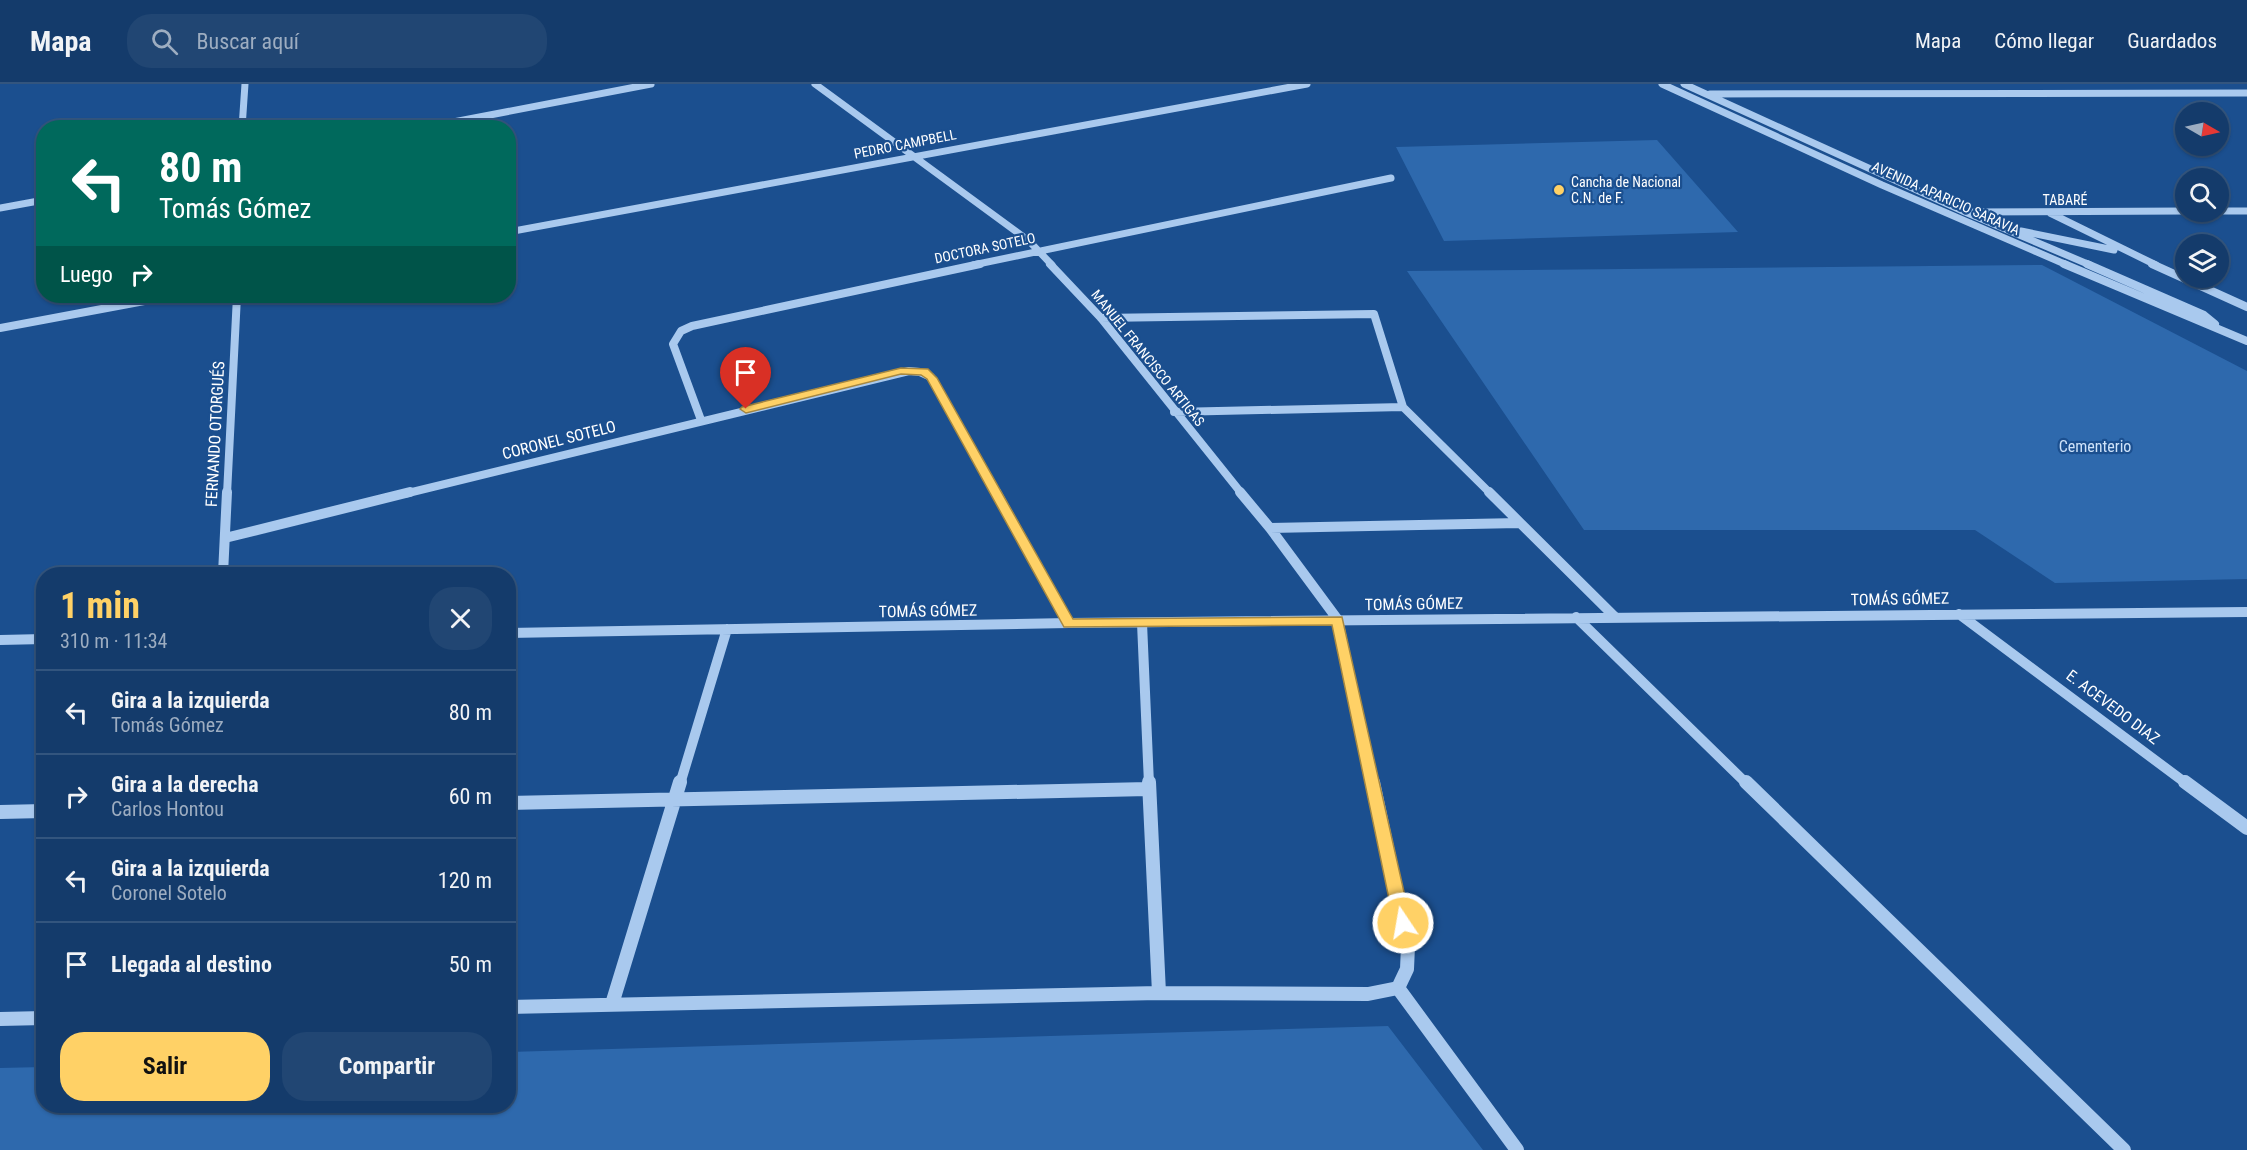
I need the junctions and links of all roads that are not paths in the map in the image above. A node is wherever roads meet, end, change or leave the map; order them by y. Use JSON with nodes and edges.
{"nodes":[{"id":1,"x":244,"y":84,"type":"edge"},
{"id":2,"x":651,"y":84,"type":"edge"},
{"id":3,"x":815,"y":84,"type":"edge"},
{"id":4,"x":1307,"y":84,"type":"edge"},
{"id":5,"x":1662,"y":84,"type":"edge"},
{"id":6,"x":1684,"y":84,"type":"edge"},
{"id":7,"x":2145,"y":84,"type":"edge"},
{"id":8,"x":2158,"y":93,"type":"junction"},
{"id":9,"x":2247,"y":93,"type":"edge"},
{"id":10,"x":1707,"y":94,"type":"junction"},
{"id":11,"x":242,"y":120,"type":"edge"},
{"id":12,"x":464,"y":120,"type":"edge"},
{"id":13,"x":915,"y":156,"type":"junction"},
{"id":14,"x":1391,"y":178,"type":"dead end"},
{"id":15,"x":36,"y":201,"type":"edge"},
{"id":16,"x":0,"y":208,"type":"edge"},
{"id":17,"x":2175,"y":211,"type":"edge"},
{"id":18,"x":2229,"y":211,"type":"edge"},
{"id":19,"x":2247,"y":211,"type":"edge"},
{"id":20,"x":1944,"y":212,"type":"junction"},
{"id":21,"x":1965,"y":212,"type":"junction"},
{"id":22,"x":2047,"y":212,"type":"junction"},
{"id":23,"x":1997,"y":226,"type":"junction"},
{"id":24,"x":516,"y":231,"type":"edge"},
{"id":25,"x":1038,"y":251,"type":"junction"},
{"id":26,"x":2129,"y":254,"type":"junction"},
{"id":27,"x":134,"y":303,"type":"edge"},
{"id":28,"x":237,"y":303,"type":"edge"},
{"id":29,"x":2247,"y":307,"type":"edge"},
{"id":30,"x":1101,"y":318,"type":"junction"},
{"id":31,"x":0,"y":328,"type":"edge"},
{"id":32,"x":2223,"y":329,"type":"junction"},
{"id":33,"x":2247,"y":341,"type":"edge"},
{"id":34,"x":1403,"y":407,"type":"junction"},
{"id":35,"x":1174,"y":412,"type":"junction"},
{"id":36,"x":701,"y":420,"type":"junction"},
{"id":37,"x":1519,"y":523,"type":"junction"},
{"id":38,"x":1270,"y":528,"type":"junction"},
{"id":39,"x":225,"y":538,"type":"junction"},
{"id":40,"x":223,"y":567,"type":"edge"},
{"id":41,"x":2247,"y":612,"type":"edge"},
{"id":42,"x":1959,"y":614,"type":"junction"},
{"id":43,"x":1576,"y":617,"type":"junction"},
{"id":44,"x":1615,"y":617,"type":"junction"},
{"id":45,"x":1338,"y":620,"type":"junction"},
{"id":46,"x":1069,"y":623,"type":"junction"},
{"id":47,"x":1142,"y":623,"type":"junction"},
{"id":48,"x":727,"y":629,"type":"junction"},
{"id":49,"x":516,"y":633,"type":"edge"},
{"id":50,"x":36,"y":639,"type":"edge"},
{"id":51,"x":0,"y":640,"type":"edge"},
{"id":52,"x":1148,"y":789,"type":"junction"},
{"id":53,"x":675,"y":799,"type":"junction"},
{"id":54,"x":516,"y":803,"type":"edge"},
{"id":55,"x":36,"y":811,"type":"edge"},
{"id":56,"x":0,"y":812,"type":"edge"},
{"id":57,"x":2247,"y":828,"type":"edge"},
{"id":58,"x":1398,"y":988,"type":"junction"},
{"id":59,"x":1159,"y":993,"type":"junction"},
{"id":60,"x":612,"y":1004,"type":"junction"},
{"id":61,"x":516,"y":1006,"type":"edge"},
{"id":62,"x":36,"y":1018,"type":"edge"},
{"id":63,"x":0,"y":1019,"type":"edge"},
{"id":64,"x":1517,"y":1150,"type":"edge"},
{"id":65,"x":2124,"y":1150,"type":"edge"}],
"edges":[{"from":1,"to":11,"type":"street"},
{"from":2,"to":12,"type":"street"},
{"from":3,"to":13,"type":"street","name":"MANUEL FRANCISCO ARTIGAS"},
{"from":4,"to":13,"type":"street","name":"PEDRO CAMPBELL"},
{"from":5,"to":20,"type":"street","name":"AVENIDA APARICIO SARAVIA"},
{"from":6,"to":10,"type":"street","name":"AVENIDA APARICIO SARAVIA"},
{"from":7,"to":8,"type":"street"},
{"from":8,"to":9,"type":"street"},
{"from":8,"to":10,"type":"street"},
{"from":10,"to":21,"type":"street","name":"AVENIDA APARICIO SARAVIA"},
{"from":13,"to":24,"type":"street","name":"PEDRO CAMPBELL"},
{"from":13,"to":25,"type":"street","name":"MANUEL FRANCISCO ARTIGAS"},
{"from":14,"to":25,"type":"street","name":"DOCTORA SOTELO"},
{"from":15,"to":16,"type":"street"},
{"from":17,"to":22,"type":"street","name":"TABARÉ"},
{"from":18,"to":19,"type":"street"},
{"from":20,"to":21,"type":"street","name":"TABARÉ"},
{"from":20,"to":32,"type":"street","name":"AVENIDA APARICIO SARAVIA"},
{"from":21,"to":22,"type":"street","name":"TABARÉ"},
{"from":21,"to":23,"type":"street","name":"AVENIDA APARICIO SARAVIA"},
{"from":22,"to":26,"type":"street"},
{"from":23,"to":26,"type":"street"},
{"from":23,"to":32,"type":"street","name":"AVENIDA APARICIO SARAVIA"},
{"from":25,"to":30,"type":"street","name":"MANUEL FRANCISCO ARTIGAS"},
{"from":25,"to":36,"type":"street","name":"DOCTORA SOTELO"},
{"from":26,"to":29,"type":"street"},
{"from":27,"to":31,"type":"street"},
{"from":28,"to":39,"type":"street","name":"FERNANDO OTORGUÉS"},
{"from":30,"to":34,"type":"street"},
{"from":30,"to":35,"type":"street","name":"MANUEL FRANCISCO ARTIGAS"},
{"from":32,"to":33,"type":"street","name":"AVENIDA APARICIO SARAVIA"},
{"from":34,"to":35,"type":"street"},
{"from":34,"to":37,"type":"street"},
{"from":35,"to":38,"type":"street","name":"MANUEL FRANCISCO ARTIGAS"},
{"from":36,"to":39,"type":"street","name":"CORONEL SOTELO"},
{"from":36,"to":46,"type":"street","name":"CORONEL SOTELO"},
{"from":37,"to":38,"type":"street"},
{"from":37,"to":44,"type":"street"},
{"from":38,"to":45,"type":"street","name":"MANUEL FRANCISCO ARTIGAS"},
{"from":39,"to":40,"type":"street","name":"FERNANDO OTORGUÉS"},
{"from":41,"to":42,"type":"street","name":"TOMÁS GÓMEZ"},
{"from":42,"to":44,"type":"street","name":"TOMÁS GÓMEZ"},
{"from":42,"to":57,"type":"street","name":"E. ACEVEDO DIAZ"},
{"from":43,"to":44,"type":"street","name":"TOMÁS GÓMEZ"},
{"from":43,"to":45,"type":"street","name":"TOMÁS GÓMEZ"},
{"from":43,"to":65,"type":"street"},
{"from":45,"to":47,"type":"street","name":"TOMÁS GÓMEZ"},
{"from":45,"to":58,"type":"street"},
{"from":46,"to":47,"type":"street","name":"TOMÁS GÓMEZ"},
{"from":46,"to":48,"type":"street","name":"TOMÁS GÓMEZ"},
{"from":47,"to":52,"type":"street"},
{"from":48,"to":49,"type":"street","name":"TOMÁS GÓMEZ"},
{"from":48,"to":53,"type":"street"},
{"from":50,"to":51,"type":"street"},
{"from":52,"to":53,"type":"street"},
{"from":52,"to":59,"type":"street"},
{"from":53,"to":54,"type":"street"},
{"from":53,"to":60,"type":"street"},
{"from":55,"to":56,"type":"street"},
{"from":58,"to":59,"type":"street"},
{"from":58,"to":64,"type":"street"},
{"from":59,"to":60,"type":"street"},
{"from":60,"to":61,"type":"street"},
{"from":62,"to":63,"type":"street"}]}
